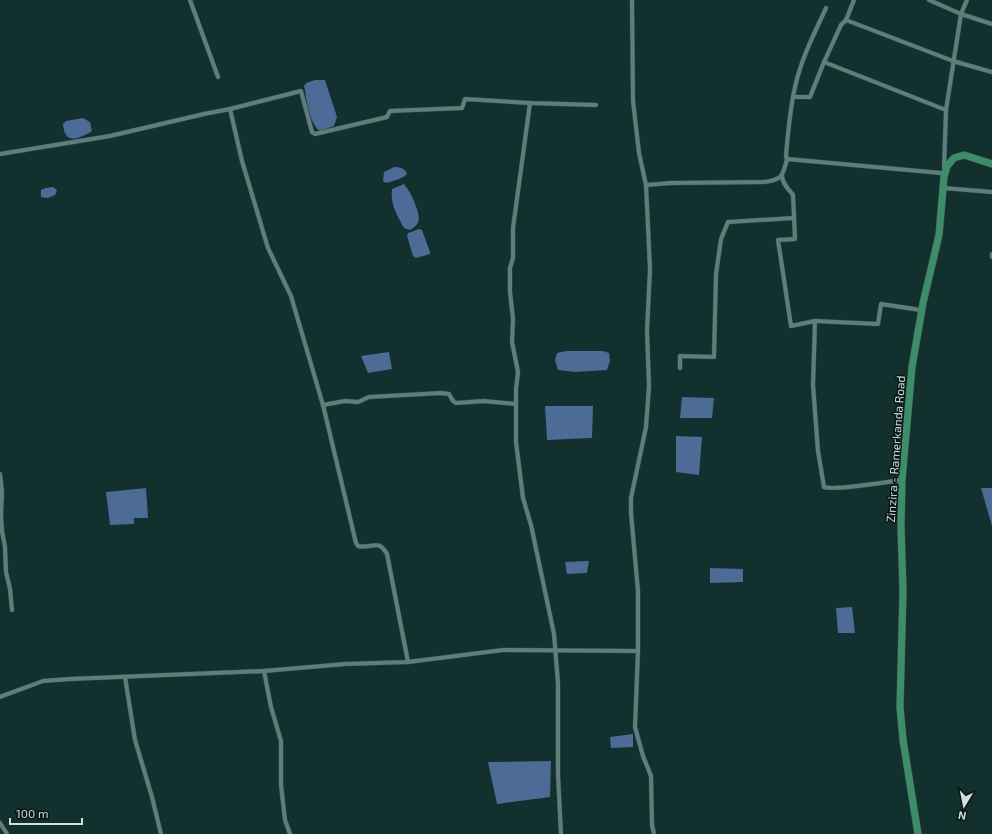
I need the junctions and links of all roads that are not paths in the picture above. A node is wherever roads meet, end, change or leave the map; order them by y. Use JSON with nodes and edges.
{"nodes":[{"id":1,"x":190,"y":0,"type":"edge"},
{"id":2,"x":632,"y":0,"type":"edge"},
{"id":3,"x":854,"y":0,"type":"edge"},
{"id":4,"x":929,"y":0,"type":"edge"},
{"id":5,"x":967,"y":0,"type":"edge"},
{"id":6,"x":826,"y":8,"type":"dead end"},
{"id":7,"x":961,"y":14,"type":"junction"},
{"id":8,"x":846,"y":20,"type":"junction"},
{"id":9,"x":992,"y":24,"type":"edge"},
{"id":10,"x":953,"y":61,"type":"junction"},
{"id":11,"x":824,"y":62,"type":"junction"},
{"id":12,"x":992,"y":72,"type":"edge"},
{"id":13,"x":218,"y":77,"type":"dead end"},
{"id":14,"x":793,"y":97,"type":"junction"},
{"id":15,"x":530,"y":103,"type":"junction"},
{"id":16,"x":596,"y":105,"type":"dead end"},
{"id":17,"x":230,"y":109,"type":"junction"},
{"id":18,"x":946,"y":110,"type":"junction"},
{"id":19,"x":0,"y":154,"type":"edge"},
{"id":20,"x":788,"y":159,"type":"junction"},
{"id":21,"x":992,"y":164,"type":"edge"},
{"id":22,"x":782,"y":176,"type":"junction"},
{"id":23,"x":944,"y":177,"type":"junction"},
{"id":24,"x":646,"y":185,"type":"junction"},
{"id":25,"x":943,"y":188,"type":"junction"},
{"id":26,"x":992,"y":192,"type":"edge"},
{"id":27,"x":793,"y":218,"type":"junction"},
{"id":28,"x":921,"y":310,"type":"junction"},
{"id":29,"x":815,"y":321,"type":"junction"},
{"id":30,"x":680,"y":368,"type":"dead end"},
{"id":31,"x":516,"y":404,"type":"junction"},
{"id":32,"x":323,"y":405,"type":"junction"},
{"id":33,"x":0,"y":474,"type":"edge"},
{"id":34,"x":902,"y":480,"type":"junction"},
{"id":35,"x":12,"y":610,"type":"dead end"},
{"id":36,"x":638,"y":650,"type":"junction"},
{"id":37,"x":408,"y":662,"type":"junction"},
{"id":38,"x":264,"y":671,"type":"junction"},
{"id":39,"x":125,"y":677,"type":"junction"},
{"id":40,"x":0,"y":697,"type":"edge"},
{"id":41,"x":0,"y":823,"type":"edge"},
{"id":42,"x":6,"y":834,"type":"edge"},
{"id":43,"x":159,"y":834,"type":"edge"},
{"id":44,"x":290,"y":834,"type":"edge"},
{"id":45,"x":561,"y":834,"type":"edge"},
{"id":46,"x":654,"y":834,"type":"edge"},
{"id":47,"x":918,"y":834,"type":"edge"}],
"edges":[{"from":1,"to":13,"type":"street"},
{"from":2,"to":24,"type":"street"},
{"from":3,"to":8,"type":"street"},
{"from":4,"to":7,"type":"street"},
{"from":5,"to":7,"type":"street"},
{"from":6,"to":14,"type":"street"},
{"from":7,"to":9,"type":"street"},
{"from":7,"to":10,"type":"street"},
{"from":8,"to":10,"type":"street"},
{"from":8,"to":11,"type":"street"},
{"from":10,"to":12,"type":"street"},
{"from":10,"to":18,"type":"street"},
{"from":11,"to":14,"type":"street"},
{"from":11,"to":18,"type":"street"},
{"from":14,"to":20,"type":"street"},
{"from":15,"to":16,"type":"street"},
{"from":15,"to":17,"type":"street"},
{"from":15,"to":31,"type":"street"},
{"from":17,"to":19,"type":"street"},
{"from":17,"to":32,"type":"street"},
{"from":18,"to":23,"type":"street"},
{"from":20,"to":22,"type":"street"},
{"from":20,"to":23,"type":"street"},
{"from":21,"to":23,"type":"main road","name":"Zinzira - Ramerkanda Road"},
{"from":22,"to":24,"type":"street"},
{"from":22,"to":27,"type":"street"},
{"from":23,"to":25,"type":"main road","name":"Zinzira - Ramerkanda Road"},
{"from":24,"to":36,"type":"street"},
{"from":25,"to":26,"type":"street"},
{"from":25,"to":28,"type":"main road","name":"Zinzira - Ramerkanda Road"},
{"from":27,"to":29,"type":"street"},
{"from":27,"to":30,"type":"street"},
{"from":28,"to":29,"type":"street"},
{"from":28,"to":34,"type":"main road","name":"Zinzira - Ramerkanda Road"},
{"from":29,"to":34,"type":"street"},
{"from":31,"to":32,"type":"street"},
{"from":31,"to":45,"type":"street"},
{"from":32,"to":37,"type":"street"},
{"from":33,"to":35,"type":"street"},
{"from":34,"to":47,"type":"main road","name":"Zinzira - Ramerkanda Road"},
{"from":36,"to":37,"type":"street"},
{"from":36,"to":46,"type":"street"},
{"from":37,"to":38,"type":"street"},
{"from":38,"to":39,"type":"street"},
{"from":38,"to":44,"type":"street"},
{"from":39,"to":40,"type":"street"},
{"from":39,"to":43,"type":"street"},
{"from":41,"to":42,"type":"street"}]}
